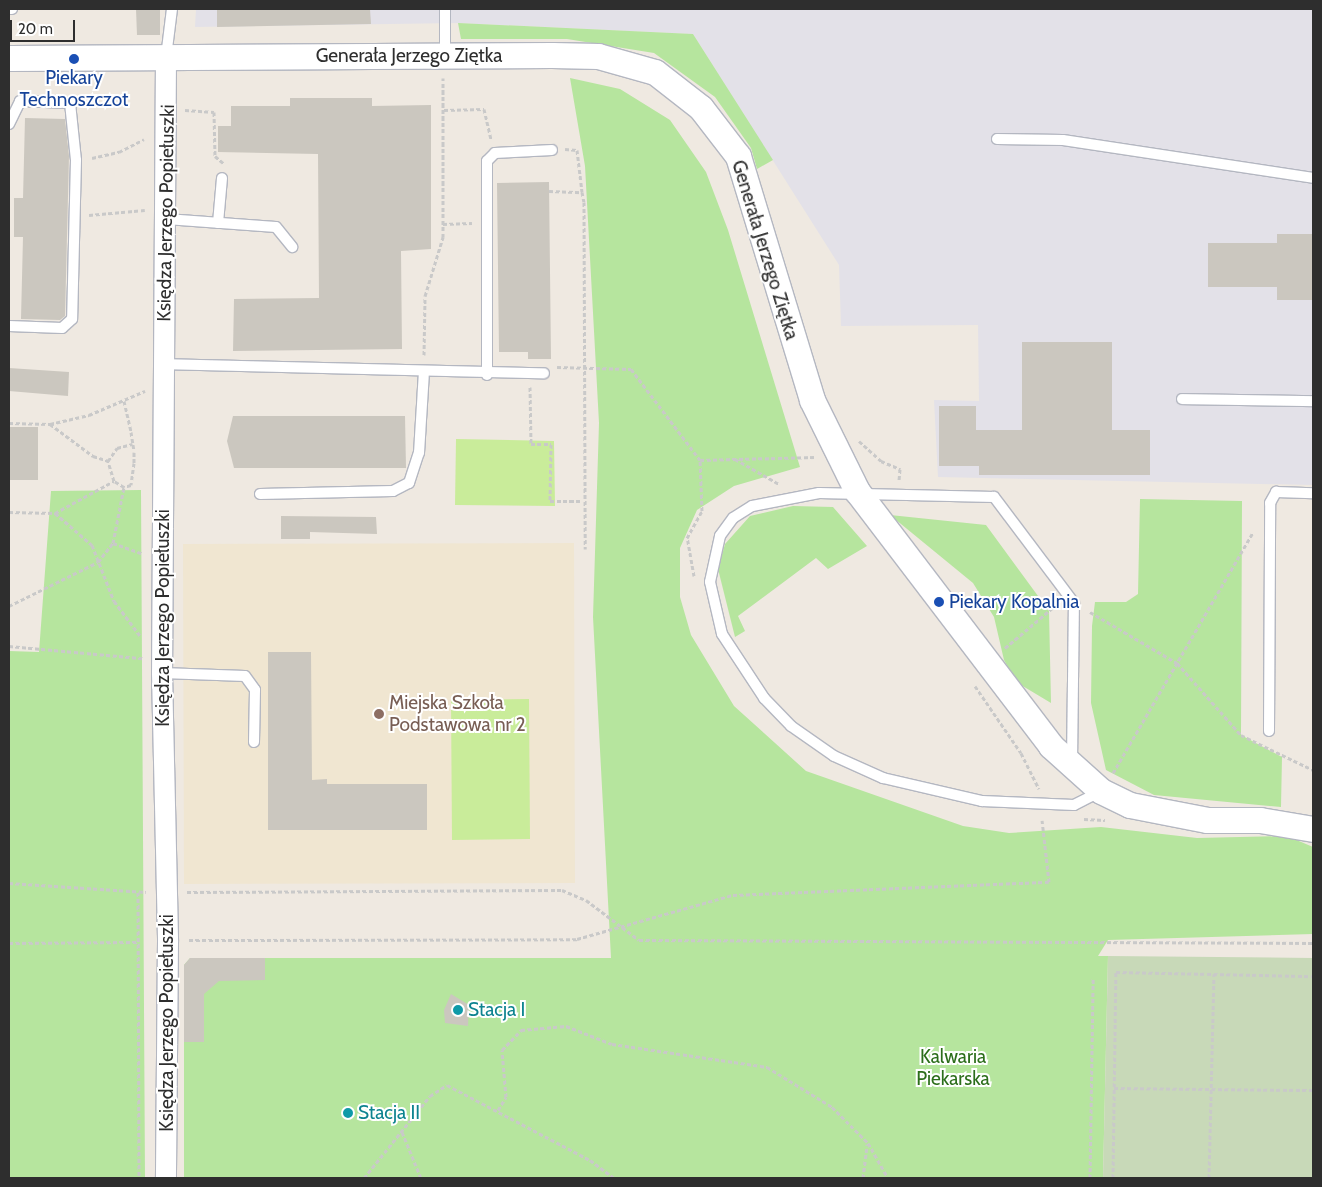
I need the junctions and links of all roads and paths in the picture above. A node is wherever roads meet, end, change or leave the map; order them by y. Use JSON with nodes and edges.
{"nodes":[{"id":1,"x":172,"y":9,"type":"edge"},
{"id":2,"x":445,"y":9,"type":"edge"},
{"id":3,"x":9,"y":58,"type":"edge"},
{"id":4,"x":166,"y":58,"type":"junction"},
{"id":5,"x":444,"y":64,"type":"junction"},
{"id":6,"x":444,"y":110,"type":"junction"},
{"id":7,"x":9,"y":124,"type":"edge"},
{"id":8,"x":147,"y":137,"type":"dead end"},
{"id":9,"x":997,"y":139,"type":"dead end"},
{"id":10,"x":552,"y":150,"type":"joint"},
{"id":11,"x":496,"y":153,"type":"junction"},
{"id":12,"x":76,"y":160,"type":"junction"},
{"id":13,"x":222,"y":178,"type":"dead end"},
{"id":14,"x":1313,"y":178,"type":"edge"},
{"id":15,"x":549,"y":191,"type":"dead end"},
{"id":16,"x":582,"y":192,"type":"junction"},
{"id":17,"x":149,"y":202,"type":"dead end"},
{"id":18,"x":146,"y":210,"type":"junction"},
{"id":19,"x":74,"y":216,"type":"junction"},
{"id":20,"x":166,"y":219,"type":"junction"},
{"id":21,"x":146,"y":220,"type":"dead end"},
{"id":22,"x":486,"y":222,"type":"junction"},
{"id":23,"x":218,"y":223,"type":"junction"},
{"id":24,"x":443,"y":224,"type":"junction"},
{"id":25,"x":292,"y":247,"type":"dead end"},
{"id":26,"x":9,"y":326,"type":"edge"},
{"id":27,"x":586,"y":367,"type":"junction"},
{"id":28,"x":424,"y":372,"type":"junction"},
{"id":29,"x":544,"y":373,"type":"joint"},
{"id":30,"x":530,"y":374,"type":"junction"},
{"id":31,"x":487,"y":375,"type":"junction"},
{"id":32,"x":157,"y":376,"type":"junction"},
{"id":33,"x":145,"y":391,"type":"junction"},
{"id":34,"x":1182,"y":399,"type":"dead end"},
{"id":35,"x":124,"y":401,"type":"junction"},
{"id":36,"x":145,"y":401,"type":"dead end"},
{"id":37,"x":1313,"y":401,"type":"edge"},
{"id":38,"x":9,"y":423,"type":"edge"},
{"id":39,"x":50,"y":424,"type":"junction"},
{"id":40,"x":132,"y":444,"type":"junction"},
{"id":41,"x":821,"y":457,"type":"dead end"},
{"id":42,"x":735,"y":459,"type":"junction"},
{"id":43,"x":700,"y":460,"type":"junction"},
{"id":44,"x":108,"y":461,"type":"junction"},
{"id":45,"x":114,"y":481,"type":"junction"},
{"id":46,"x":786,"y":484,"type":"dead end"},
{"id":47,"x":124,"y":486,"type":"junction"},
{"id":48,"x":857,"y":491,"type":"junction"},
{"id":49,"x":1313,"y":493,"type":"edge"},
{"id":50,"x":260,"y":494,"type":"dead end"},
{"id":51,"x":582,"y":501,"type":"junction"},
{"id":52,"x":1270,"y":504,"type":"junction"},
{"id":53,"x":9,"y":512,"type":"edge"},
{"id":54,"x":55,"y":513,"type":"junction"},
{"id":55,"x":113,"y":542,"type":"junction"},
{"id":56,"x":146,"y":548,"type":"dead end"},
{"id":57,"x":585,"y":549,"type":"dead end"},
{"id":58,"x":146,"y":556,"type":"junction"},
{"id":59,"x":98,"y":562,"type":"junction"},
{"id":60,"x":146,"y":565,"type":"dead end"},
{"id":61,"x":696,"y":584,"type":"dead end"},
{"id":62,"x":1074,"y":603,"type":"junction"},
{"id":63,"x":9,"y":606,"type":"edge"},
{"id":64,"x":146,"y":634,"type":"dead end"},
{"id":65,"x":9,"y":646,"type":"edge"},
{"id":66,"x":146,"y":651,"type":"dead end"},
{"id":67,"x":145,"y":658,"type":"junction"},
{"id":68,"x":1177,"y":663,"type":"junction"},
{"id":69,"x":153,"y":671,"type":"junction"},
{"id":70,"x":972,"y":681,"type":"dead end"},
{"id":71,"x":1269,"y":732,"type":"dead end"},
{"id":72,"x":254,"y":742,"type":"dead end"},
{"id":73,"x":1072,"y":768,"type":"junction"},
{"id":74,"x":1313,"y":770,"type":"edge"},
{"id":75,"x":1101,"y":791,"type":"junction"},
{"id":76,"x":1040,"y":805,"type":"junction"},
{"id":77,"x":1035,"y":817,"type":"dead end"},
{"id":78,"x":1042,"y":818,"type":"junction"},
{"id":79,"x":1051,"y":818,"type":"dead end"},
{"id":80,"x":1079,"y":819,"type":"dead end"},
{"id":81,"x":1113,"y":821,"type":"dead end"},
{"id":82,"x":1313,"y":829,"type":"edge"},
{"id":83,"x":9,"y":883,"type":"edge"},
{"id":84,"x":145,"y":883,"type":"dead end"},
{"id":85,"x":138,"y":892,"type":"junction"},
{"id":86,"x":145,"y":892,"type":"junction"},
{"id":87,"x":167,"y":893,"type":"junction"},
{"id":88,"x":620,"y":927,"type":"junction"},
{"id":89,"x":138,"y":942,"type":"junction"},
{"id":90,"x":168,"y":942,"type":"junction"},
{"id":91,"x":9,"y":943,"type":"edge"},
{"id":92,"x":1313,"y":943,"type":"edge"},
{"id":93,"x":1214,"y":974,"type":"junction"},
{"id":94,"x":1313,"y":976,"type":"edge"},
{"id":95,"x":1093,"y":977,"type":"dead end"},
{"id":96,"x":1114,"y":1088,"type":"junction"},
{"id":97,"x":1211,"y":1089,"type":"junction"},
{"id":98,"x":1313,"y":1090,"type":"edge"},
{"id":99,"x":498,"y":1110,"type":"junction"},
{"id":100,"x":402,"y":1132,"type":"junction"},
{"id":101,"x":868,"y":1143,"type":"junction"},
{"id":102,"x":138,"y":1178,"type":"edge"},
{"id":103,"x":166,"y":1178,"type":"edge"},
{"id":104,"x":364,"y":1178,"type":"edge"},
{"id":105,"x":421,"y":1178,"type":"edge"},
{"id":106,"x":614,"y":1178,"type":"edge"},
{"id":107,"x":863,"y":1178,"type":"edge"},
{"id":108,"x":888,"y":1178,"type":"edge"},
{"id":109,"x":1090,"y":1178,"type":"edge"},
{"id":110,"x":1113,"y":1178,"type":"edge"},
{"id":111,"x":1209,"y":1178,"type":"edge"}],
"edges":[{"from":1,"to":4,"type":"lane"},
{"from":2,"to":5,"type":"lane"},
{"from":3,"to":4,"type":"street","name":"Generała Jerzego Ziętka"},
{"from":4,"to":5,"type":"street","name":"Generała Jerzego Ziętka"},
{"from":4,"to":20,"type":"street","name":"Księdza Jerzego Popiełuszki"},
{"from":5,"to":6,"type":"path"},
{"from":5,"to":48,"type":"street","name":"Generała Jerzego Ziętka"},
{"from":6,"to":11,"type":"path"},
{"from":6,"to":24,"type":"path"},
{"from":7,"to":12,"type":"lane"},
{"from":8,"to":12,"type":"path"},
{"from":9,"to":14,"type":"lane"},
{"from":10,"to":11,"type":"lane"},
{"from":10,"to":16,"type":"path"},
{"from":11,"to":22,"type":"lane"},
{"from":12,"to":19,"type":"lane"},
{"from":13,"to":23,"type":"lane"},
{"from":15,"to":16,"type":"path"},
{"from":16,"to":27,"type":"path"},
{"from":17,"to":18,"type":"path"},
{"from":18,"to":19,"type":"path"},
{"from":18,"to":21,"type":"path"},
{"from":19,"to":26,"type":"lane"},
{"from":20,"to":23,"type":"lane"},
{"from":20,"to":32,"type":"street","name":"Księdza Jerzego Popiełuszki"},
{"from":22,"to":24,"type":"path"},
{"from":22,"to":31,"type":"lane"},
{"from":23,"to":25,"type":"lane"},
{"from":24,"to":28,"type":"path"},
{"from":27,"to":29,"type":"path"},
{"from":27,"to":43,"type":"path"},
{"from":27,"to":51,"type":"path"},
{"from":28,"to":31,"type":"lane"},
{"from":28,"to":32,"type":"lane"},
{"from":28,"to":50,"type":"lane"},
{"from":29,"to":30,"type":"lane"},
{"from":30,"to":31,"type":"lane"},
{"from":30,"to":51,"type":"path"},
{"from":32,"to":33,"type":"path"},
{"from":32,"to":33,"type":"path"},
{"from":32,"to":69,"type":"street","name":"Księdza Jerzego Popiełuszki"},
{"from":33,"to":35,"type":"path"},
{"from":33,"to":36,"type":"path"},
{"from":34,"to":37,"type":"lane"},
{"from":35,"to":39,"type":"path"},
{"from":35,"to":40,"type":"path"},
{"from":38,"to":39,"type":"path"},
{"from":39,"to":44,"type":"path"},
{"from":40,"to":44,"type":"path"},
{"from":40,"to":47,"type":"path"},
{"from":41,"to":42,"type":"path"},
{"from":42,"to":43,"type":"path"},
{"from":42,"to":46,"type":"path"},
{"from":43,"to":61,"type":"path"},
{"from":44,"to":45,"type":"path"},
{"from":45,"to":47,"type":"path"},
{"from":45,"to":54,"type":"path"},
{"from":47,"to":55,"type":"path"},
{"from":48,"to":62,"type":"lane"},
{"from":48,"to":73,"type":"street","name":"Generała Jerzego Ziętka"},
{"from":48,"to":76,"type":"lane"},
{"from":49,"to":52,"type":"lane"},
{"from":51,"to":57,"type":"path"},
{"from":52,"to":68,"type":"path"},
{"from":52,"to":71,"type":"lane"},
{"from":53,"to":54,"type":"path"},
{"from":54,"to":59,"type":"path"},
{"from":55,"to":58,"type":"path"},
{"from":55,"to":59,"type":"path"},
{"from":56,"to":58,"type":"path"},
{"from":58,"to":60,"type":"path"},
{"from":59,"to":63,"type":"path"},
{"from":59,"to":64,"type":"path"},
{"from":62,"to":68,"type":"path"},
{"from":62,"to":73,"type":"lane"},
{"from":65,"to":67,"type":"path"},
{"from":66,"to":67,"type":"path"},
{"from":67,"to":69,"type":"path"},
{"from":68,"to":74,"type":"path"},
{"from":68,"to":75,"type":"path"},
{"from":69,"to":72,"type":"lane"},
{"from":69,"to":87,"type":"street","name":"Księdza Jerzego Popiełuszki"},
{"from":70,"to":76,"type":"path"},
{"from":73,"to":75,"type":"street","name":"Generała Jerzego Ziętka"},
{"from":75,"to":76,"type":"lane"},
{"from":75,"to":82,"type":"street","name":"Generała Jerzego Ziętka"},
{"from":76,"to":78,"type":"path"},
{"from":77,"to":78,"type":"path"},
{"from":78,"to":79,"type":"path"},
{"from":78,"to":88,"type":"path"},
{"from":80,"to":81,"type":"path"},
{"from":83,"to":85,"type":"path"},
{"from":84,"to":86,"type":"path"},
{"from":85,"to":86,"type":"path"},
{"from":85,"to":89,"type":"path"},
{"from":86,"to":87,"type":"path"},
{"from":87,"to":88,"type":"path"},
{"from":87,"to":90,"type":"street","name":"Księdza Jerzego Popiełuszki"},
{"from":88,"to":90,"type":"path"},
{"from":88,"to":92,"type":"path"},
{"from":89,"to":91,"type":"path"},
{"from":89,"to":102,"type":"path"},
{"from":90,"to":103,"type":"street","name":"Księdza Jerzego Popiełuszki"},
{"from":93,"to":94,"type":"path"},
{"from":93,"to":96,"type":"path"},
{"from":93,"to":97,"type":"path"},
{"from":95,"to":109,"type":"path"},
{"from":96,"to":97,"type":"path"},
{"from":96,"to":110,"type":"path"},
{"from":97,"to":98,"type":"path"},
{"from":97,"to":111,"type":"path"},
{"from":99,"to":100,"type":"path"},
{"from":99,"to":101,"type":"path"},
{"from":99,"to":106,"type":"path"},
{"from":100,"to":104,"type":"path"},
{"from":100,"to":105,"type":"path"},
{"from":101,"to":107,"type":"path"},
{"from":101,"to":108,"type":"path"}]}
